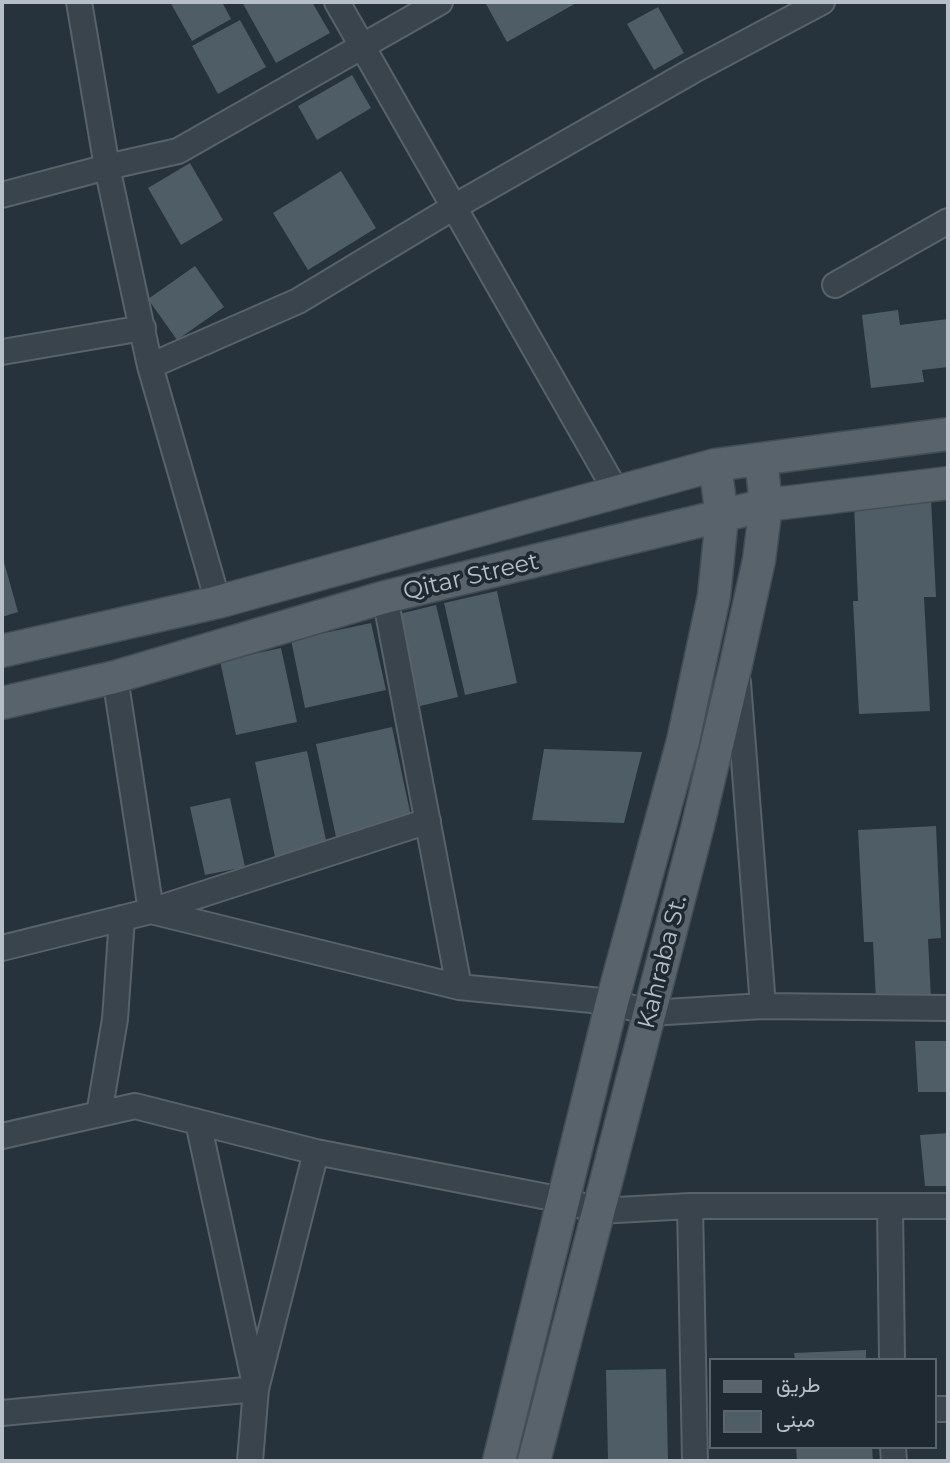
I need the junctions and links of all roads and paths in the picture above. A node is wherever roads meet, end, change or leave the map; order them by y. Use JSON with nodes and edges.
{"nodes":[{"id":1,"x":79,"y":2,"type":"edge"},
{"id":2,"x":337,"y":2,"type":"edge"},
{"id":3,"x":440,"y":2,"type":"edge"},
{"id":4,"x":822,"y":2,"type":"edge"},
{"id":5,"x":362,"y":46,"type":"junction"},
{"id":6,"x":107,"y":167,"type":"junction"},
{"id":7,"x":2,"y":195,"type":"edge"},
{"id":8,"x":454,"y":207,"type":"junction"},
{"id":9,"x":948,"y":221,"type":"edge"},
{"id":10,"x":835,"y":285,"type":"dead end"},
{"id":11,"x":143,"y":328,"type":"junction"},
{"id":12,"x":2,"y":352,"type":"edge"},
{"id":13,"x":150,"y":366,"type":"junction"},
{"id":14,"x":948,"y":434,"type":"edge"},
{"id":15,"x":761,"y":459,"type":"junction"},
{"id":16,"x":715,"y":465,"type":"junction"},
{"id":17,"x":948,"y":483,"type":"edge"},
{"id":18,"x":616,"y":491,"type":"junction"},
{"id":19,"x":766,"y":505,"type":"junction"},
{"id":20,"x":722,"y":517,"type":"junction"},
{"id":21,"x":385,"y":597,"type":"junction"},
{"id":22,"x":218,"y":602,"type":"junction"},
{"id":23,"x":2,"y":650,"type":"edge"},
{"id":24,"x":736,"y":664,"type":"junction"},
{"id":25,"x":115,"y":677,"type":"junction"},
{"id":26,"x":2,"y":703,"type":"edge"},
{"id":27,"x":428,"y":821,"type":"junction"},
{"id":28,"x":151,"y":911,"type":"junction"},
{"id":29,"x":122,"y":918,"type":"junction"},
{"id":30,"x":2,"y":948,"type":"edge"},
{"id":31,"x":459,"y":987,"type":"junction"},
{"id":32,"x":612,"y":1002,"type":"junction"},
{"id":33,"x":763,"y":1006,"type":"junction"},
{"id":34,"x":948,"y":1008,"type":"edge"},
{"id":35,"x":650,"y":1013,"type":"junction"},
{"id":36,"x":99,"y":1114,"type":"junction"},
{"id":37,"x":198,"y":1122,"type":"junction"},
{"id":38,"x":2,"y":1136,"type":"edge"},
{"id":39,"x":316,"y":1152,"type":"junction"},
{"id":40,"x":563,"y":1200,"type":"junction"},
{"id":41,"x":690,"y":1206,"type":"junction"},
{"id":42,"x":948,"y":1206,"type":"edge"},
{"id":43,"x":890,"y":1207,"type":"junction"},
{"id":44,"x":599,"y":1211,"type":"junction"},
{"id":45,"x":892,"y":1358,"type":"edge"},
{"id":46,"x":256,"y":1389,"type":"junction"},
{"id":47,"x":2,"y":1413,"type":"edge"},
{"id":48,"x":256,"y":1460,"type":"edge"},
{"id":49,"x":499,"y":1461,"type":"edge"},
{"id":50,"x":534,"y":1461,"type":"edge"},
{"id":51,"x":695,"y":1461,"type":"edge"}],
"edges":[{"from":1,"to":6,"type":"street"},
{"from":2,"to":5,"type":"street"},
{"from":3,"to":5,"type":"street"},
{"from":4,"to":8,"type":"street"},
{"from":5,"to":6,"type":"street"},
{"from":5,"to":8,"type":"street"},
{"from":6,"to":7,"type":"street"},
{"from":6,"to":11,"type":"street"},
{"from":8,"to":13,"type":"street"},
{"from":8,"to":18,"type":"street"},
{"from":9,"to":10,"type":"street"},
{"from":11,"to":12,"type":"street"},
{"from":11,"to":13,"type":"street"},
{"from":13,"to":22,"type":"street"},
{"from":14,"to":15,"type":"main road","name":"Qitar Street"},
{"from":15,"to":16,"type":"main road","name":"Qitar Street"},
{"from":15,"to":19,"type":"main road","name":"Kahraba St."},
{"from":16,"to":18,"type":"main road","name":"Qitar Street"},
{"from":16,"to":20,"type":"main road","name":"Kahraba St."},
{"from":17,"to":19,"type":"main road","name":"Qitar Street"},
{"from":18,"to":22,"type":"main road","name":"Qitar Street"},
{"from":19,"to":20,"type":"main road","name":"Qitar Street"},
{"from":19,"to":24,"type":"main road","name":"Kahraba St."},
{"from":20,"to":21,"type":"main road","name":"Qitar Street"},
{"from":20,"to":32,"type":"main road","name":"Kahraba St."},
{"from":21,"to":25,"type":"main road","name":"Qitar Street"},
{"from":21,"to":27,"type":"street"},
{"from":22,"to":23,"type":"main road","name":"Qitar Street"},
{"from":24,"to":33,"type":"street"},
{"from":24,"to":35,"type":"main road","name":"Kahraba St."},
{"from":25,"to":26,"type":"main road","name":"Qitar Street"},
{"from":25,"to":28,"type":"street"},
{"from":27,"to":28,"type":"street"},
{"from":27,"to":31,"type":"street"},
{"from":28,"to":29,"type":"street"},
{"from":28,"to":31,"type":"street"},
{"from":29,"to":30,"type":"street"},
{"from":29,"to":36,"type":"street"},
{"from":31,"to":32,"type":"street"},
{"from":32,"to":35,"type":"street"},
{"from":32,"to":40,"type":"main road","name":"Kahraba St."},
{"from":33,"to":34,"type":"street"},
{"from":33,"to":35,"type":"street"},
{"from":35,"to":44,"type":"main road","name":"Kahraba St."},
{"from":36,"to":37,"type":"street"},
{"from":36,"to":38,"type":"street"},
{"from":37,"to":39,"type":"street"},
{"from":37,"to":46,"type":"street"},
{"from":39,"to":40,"type":"street"},
{"from":39,"to":46,"type":"street"},
{"from":40,"to":44,"type":"street"},
{"from":40,"to":49,"type":"main road","name":"Kahraba St."},
{"from":41,"to":43,"type":"street"},
{"from":41,"to":44,"type":"street"},
{"from":41,"to":51,"type":"street"},
{"from":42,"to":43,"type":"street"},
{"from":43,"to":45,"type":"street"},
{"from":44,"to":50,"type":"main road","name":"Kahraba St."},
{"from":46,"to":47,"type":"street"},
{"from":46,"to":48,"type":"street"}]}
